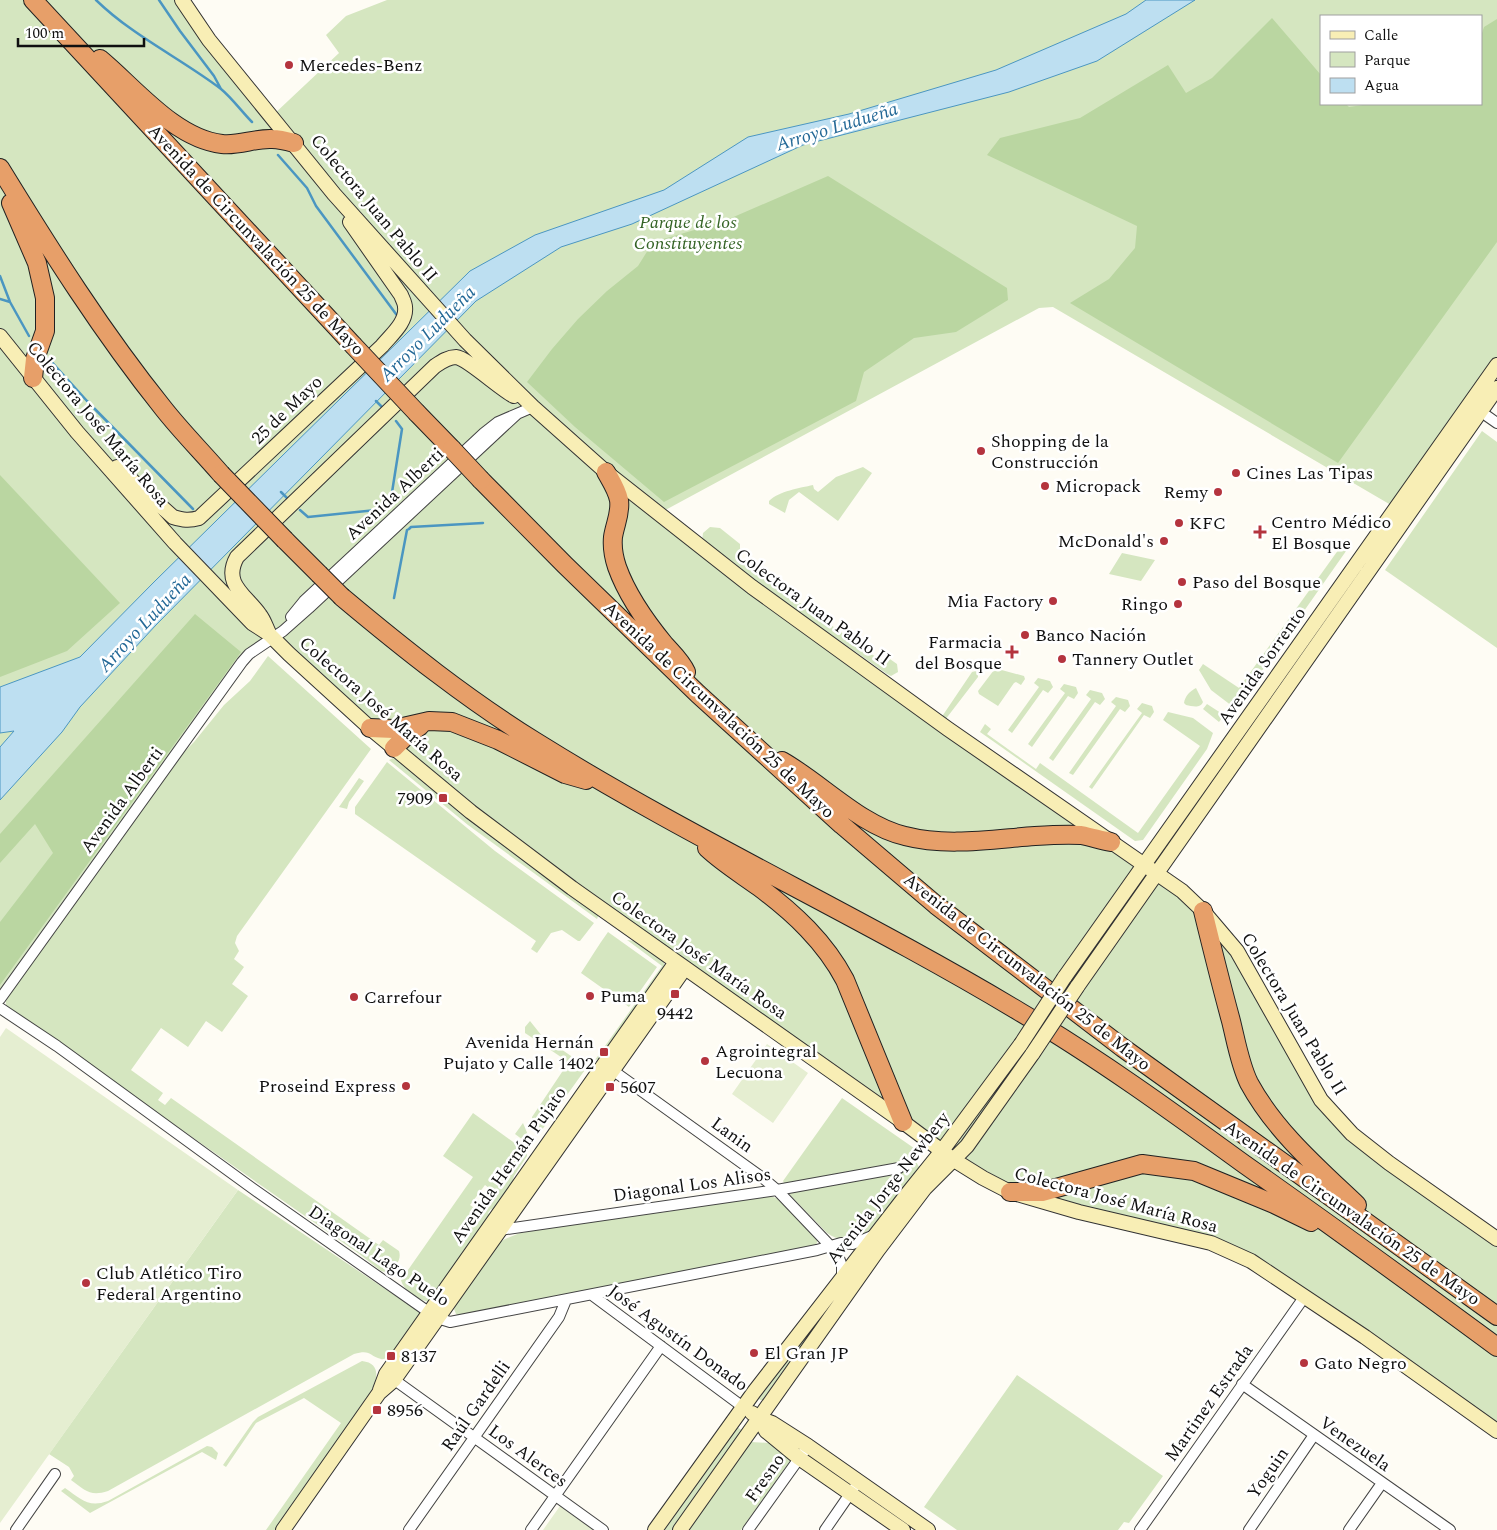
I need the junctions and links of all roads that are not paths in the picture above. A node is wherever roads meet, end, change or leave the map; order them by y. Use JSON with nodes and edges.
{"nodes":[{"id":1,"x":33,"y":0,"type":"edge"},
{"id":2,"x":182,"y":0,"type":"edge"},
{"id":3,"x":61,"y":31,"type":"junction"},
{"id":4,"x":294,"y":143,"type":"junction"},
{"id":5,"x":0,"y":168,"type":"edge"},
{"id":6,"x":0,"y":175,"type":"edge"},
{"id":7,"x":334,"y":194,"type":"junction"},
{"id":8,"x":0,"y":336,"type":"edge"},
{"id":9,"x":1497,"y":365,"type":"edge"},
{"id":10,"x":33,"y":378,"type":"junction"},
{"id":11,"x":1497,"y":388,"type":"edge"},
{"id":12,"x":533,"y":407,"type":"junction"},
{"id":13,"x":1487,"y":416,"type":"dead end"},
{"id":14,"x":1497,"y":424,"type":"edge"},
{"id":15,"x":77,"y":432,"type":"junction"},
{"id":16,"x":606,"y":472,"type":"junction"},
{"id":17,"x":275,"y":634,"type":"junction"},
{"id":18,"x":698,"y":694,"type":"junction"},
{"id":19,"x":429,"y":721,"type":"junction"},
{"id":20,"x":370,"y":728,"type":"junction"},
{"id":21,"x":753,"y":745,"type":"junction"},
{"id":22,"x":394,"y":748,"type":"junction"},
{"id":23,"x":608,"y":786,"type":"junction"},
{"id":24,"x":688,"y":830,"type":"junction"},
{"id":25,"x":1111,"y":842,"type":"junction"},
{"id":26,"x":1144,"y":865,"type":"junction"},
{"id":27,"x":1157,"y":874,"type":"junction"},
{"id":28,"x":1203,"y":910,"type":"junction"},
{"id":29,"x":680,"y":965,"type":"junction"},
{"id":30,"x":0,"y":999,"type":"edge"},
{"id":31,"x":0,"y":1008,"type":"edge"},
{"id":32,"x":608,"y":1067,"type":"junction"},
{"id":33,"x":903,"y":1122,"type":"junction"},
{"id":34,"x":942,"y":1152,"type":"junction"},
{"id":35,"x":954,"y":1160,"type":"junction"},
{"id":36,"x":899,"y":1168,"type":"dead end"},
{"id":37,"x":777,"y":1190,"type":"junction"},
{"id":38,"x":1010,"y":1192,"type":"junction"},
{"id":39,"x":495,"y":1227,"type":"junction"},
{"id":40,"x":876,"y":1234,"type":"junction"},
{"id":41,"x":1384,"y":1235,"type":"junction"},
{"id":42,"x":1497,"y":1240,"type":"edge"},
{"id":43,"x":1356,"y":1244,"type":"junction"},
{"id":44,"x":830,"y":1245,"type":"junction"},
{"id":45,"x":842,"y":1278,"type":"junction"},
{"id":46,"x":592,"y":1295,"type":"junction"},
{"id":47,"x":1305,"y":1296,"type":"junction"},
{"id":48,"x":566,"y":1300,"type":"junction"},
{"id":49,"x":433,"y":1316,"type":"junction"},
{"id":50,"x":1497,"y":1316,"type":"edge"},
{"id":51,"x":661,"y":1346,"type":"junction"},
{"id":52,"x":1497,"y":1347,"type":"edge"},
{"id":53,"x":390,"y":1377,"type":"junction"},
{"id":54,"x":1242,"y":1384,"type":"junction"},
{"id":55,"x":743,"y":1407,"type":"junction"},
{"id":56,"x":758,"y":1418,"type":"junction"},
{"id":57,"x":1497,"y":1431,"type":"edge"},
{"id":58,"x":1314,"y":1435,"type":"junction"},
{"id":59,"x":474,"y":1437,"type":"junction"},
{"id":60,"x":808,"y":1446,"type":"junction"},
{"id":61,"x":799,"y":1458,"type":"junction"},
{"id":62,"x":55,"y":1474,"type":"dead end"},
{"id":63,"x":859,"y":1481,"type":"junction"},
{"id":64,"x":1382,"y":1482,"type":"junction"},
{"id":65,"x":850,"y":1493,"type":"junction"},
{"id":66,"x":555,"y":1496,"type":"junction"},
{"id":67,"x":910,"y":1517,"type":"junction"},
{"id":68,"x":1436,"y":1526,"type":"edge"},
{"id":69,"x":16,"y":1530,"type":"edge"},
{"id":70,"x":283,"y":1530,"type":"edge"},
{"id":71,"x":408,"y":1530,"type":"edge"},
{"id":72,"x":531,"y":1530,"type":"edge"},
{"id":73,"x":603,"y":1530,"type":"edge"},
{"id":74,"x":655,"y":1530,"type":"edge"},
{"id":75,"x":680,"y":1530,"type":"edge"},
{"id":76,"x":748,"y":1530,"type":"edge"},
{"id":77,"x":824,"y":1530,"type":"edge"},
{"id":78,"x":902,"y":1530,"type":"edge"},
{"id":79,"x":928,"y":1530,"type":"edge"},
{"id":80,"x":1140,"y":1530,"type":"edge"},
{"id":81,"x":1249,"y":1530,"type":"edge"},
{"id":82,"x":1349,"y":1530,"type":"edge"},
{"id":83,"x":1450,"y":1530,"type":"edge"}],
"edges":[{"from":1,"to":3,"type":"highway","name":"Avenida de Circunvalación 25 de Mayo"},
{"from":2,"to":4,"type":"main road","name":"Colectora Juan Pablo II"},
{"from":3,"to":4,"type":"highway"},
{"from":3,"to":18,"type":"highway","name":"Avenida de Circunvalación 25 de Mayo","bridge":true},
{"from":4,"to":7,"type":"main road","name":"Colectora Juan Pablo II"},
{"from":5,"to":23,"type":"highway","name":"Avenida de Circunvalación 25 de Mayo","bridge":true},
{"from":6,"to":10,"type":"highway"},
{"from":7,"to":12,"type":"main road","name":"Colectora Juan Pablo II"},
{"from":7,"to":15,"type":"main road","name":"25 de Mayo"},
{"from":8,"to":10,"type":"main road","name":"Colectora José María Rosa"},
{"from":9,"to":26,"type":"main road","name":"Avenida Sorrento"},
{"from":10,"to":15,"type":"main road","name":"Colectora José María Rosa"},
{"from":11,"to":27,"type":"main road","name":"Avenida Sorrento"},
{"from":12,"to":16,"type":"main road","name":"Colectora Juan Pablo II"},
{"from":12,"to":17,"type":"street","name":"Avenida Alberti"},
{"from":12,"to":17,"type":"main road"},
{"from":13,"to":14,"type":"street"},
{"from":15,"to":17,"type":"main road","name":"Colectora José María Rosa"},
{"from":16,"to":18,"type":"highway"},
{"from":16,"to":25,"type":"main road","name":"Colectora Juan Pablo II"},
{"from":17,"to":20,"type":"main road","name":"Colectora José María Rosa"},
{"from":17,"to":30,"type":"street","name":"Avenida Alberti"},
{"from":18,"to":21,"type":"highway","name":"Avenida de Circunvalación 25 de Mayo"},
{"from":19,"to":20,"type":"highway"},
{"from":19,"to":22,"type":"highway"},
{"from":19,"to":23,"type":"highway"},
{"from":20,"to":22,"type":"main road","name":"Colectora José María Rosa"},
{"from":21,"to":25,"type":"highway"},
{"from":21,"to":41,"type":"highway","name":"Avenida de Circunvalación 25 de Mayo"},
{"from":22,"to":29,"type":"main road","name":"Colectora José María Rosa"},
{"from":23,"to":24,"type":"highway","name":"Avenida de Circunvalación 25 de Mayo"},
{"from":24,"to":33,"type":"highway"},
{"from":24,"to":43,"type":"highway","name":"Avenida de Circunvalación 25 de Mayo"},
{"from":25,"to":26,"type":"main road","name":"Colectora Juan Pablo II"},
{"from":26,"to":27,"type":"main road","name":"Colectora Juan Pablo II"},
{"from":26,"to":34,"type":"main road","name":"Avenida Jorge Newbery","bridge":true},
{"from":27,"to":28,"type":"main road","name":"Colectora Juan Pablo II"},
{"from":27,"to":35,"type":"main road","name":"Avenida Jorge Newbery","bridge":true},
{"from":28,"to":41,"type":"highway"},
{"from":28,"to":42,"type":"main road","name":"Colectora Juan Pablo II"},
{"from":29,"to":32,"type":"main road","name":"Avenida Hernán Pujato"},
{"from":29,"to":33,"type":"main road","name":"Colectora José María Rosa"},
{"from":31,"to":49,"type":"street","name":"Diagonal Lago Puelo"},
{"from":32,"to":37,"type":"street","name":"Lanin"},
{"from":32,"to":39,"type":"main road","name":"Avenida Hernán Pujato"},
{"from":33,"to":34,"type":"main road","name":"Colectora José María Rosa"},
{"from":34,"to":35,"type":"main road","name":"Colectora José María Rosa"},
{"from":34,"to":40,"type":"main road","name":"Avenida Jorge Newbery"},
{"from":35,"to":38,"type":"main road","name":"Colectora José María Rosa"},
{"from":35,"to":56,"type":"main road","name":"Avenida Jorge Newbery"},
{"from":36,"to":37,"type":"street","name":"Diagonal Los Alisos"},
{"from":37,"to":39,"type":"street","name":"Diagonal Los Alisos"},
{"from":37,"to":44,"type":"street","name":"Lanin"},
{"from":38,"to":43,"type":"highway"},
{"from":38,"to":47,"type":"main road","name":"Colectora José María Rosa"},
{"from":39,"to":49,"type":"main road","name":"Avenida Hernán Pujato"},
{"from":40,"to":44,"type":"street","name":"Diagonal Lago Puelo"},
{"from":40,"to":45,"type":"main road","name":"Avenida Jorge Newbery"},
{"from":41,"to":50,"type":"highway","name":"Avenida de Circunvalación 25 de Mayo"},
{"from":43,"to":52,"type":"highway","name":"Avenida de Circunvalación 25 de Mayo"},
{"from":44,"to":45,"type":"street"},
{"from":44,"to":46,"type":"street","name":"Diagonal Lago Puelo"},
{"from":45,"to":55,"type":"main road","name":"Avenida Jorge Newbery"},
{"from":46,"to":48,"type":"street","name":"Diagonal Lago Puelo"},
{"from":46,"to":51,"type":"street","name":"José Agustín Donado"},
{"from":47,"to":54,"type":"street","name":"Martinez Estrada"},
{"from":47,"to":57,"type":"main road","name":"Colectora José María Rosa"},
{"from":48,"to":49,"type":"street","name":"Diagonal Lago Puelo"},
{"from":48,"to":59,"type":"street","name":"Raúl Gardelli"},
{"from":49,"to":53,"type":"main road","name":"Avenida Hernán Pujato"},
{"from":51,"to":55,"type":"street","name":"José Agustín Donado"},
{"from":51,"to":66,"type":"street"},
{"from":53,"to":59,"type":"street","name":"Los Alerces"},
{"from":53,"to":70,"type":"main road","name":"Avenida Hernán Pujato"},
{"from":54,"to":58,"type":"street","name":"Venezuela"},
{"from":54,"to":80,"type":"street","name":"Martinez Estrada"},
{"from":55,"to":56,"type":"main road"},
{"from":55,"to":74,"type":"main road","name":"Avenida Jorge Newbery"},
{"from":56,"to":60,"type":"main road"},
{"from":56,"to":61,"type":"main road"},
{"from":56,"to":75,"type":"main road","name":"Avenida Jorge Newbery"},
{"from":58,"to":64,"type":"street","name":"Venezuela"},
{"from":58,"to":81,"type":"street","name":"Yoguin"},
{"from":59,"to":66,"type":"street","name":"Los Alerces"},
{"from":59,"to":71,"type":"street","name":"Raúl Gardelli"},
{"from":60,"to":61,"type":"street","name":"Fresno"},
{"from":60,"to":63,"type":"main road"},
{"from":61,"to":65,"type":"main road"},
{"from":61,"to":76,"type":"street","name":"Fresno"},
{"from":62,"to":69,"type":"street"},
{"from":63,"to":65,"type":"street"},
{"from":63,"to":67,"type":"main road"},
{"from":64,"to":68,"type":"street","name":"Venezuela"},
{"from":64,"to":82,"type":"street"},
{"from":65,"to":77,"type":"street"},
{"from":65,"to":78,"type":"main road"},
{"from":66,"to":72,"type":"street"},
{"from":66,"to":73,"type":"street","name":"Los Alerces"},
{"from":67,"to":78,"type":"street"},
{"from":67,"to":79,"type":"main road"},
{"from":68,"to":83,"type":"street","name":"Venezuela"}]}
